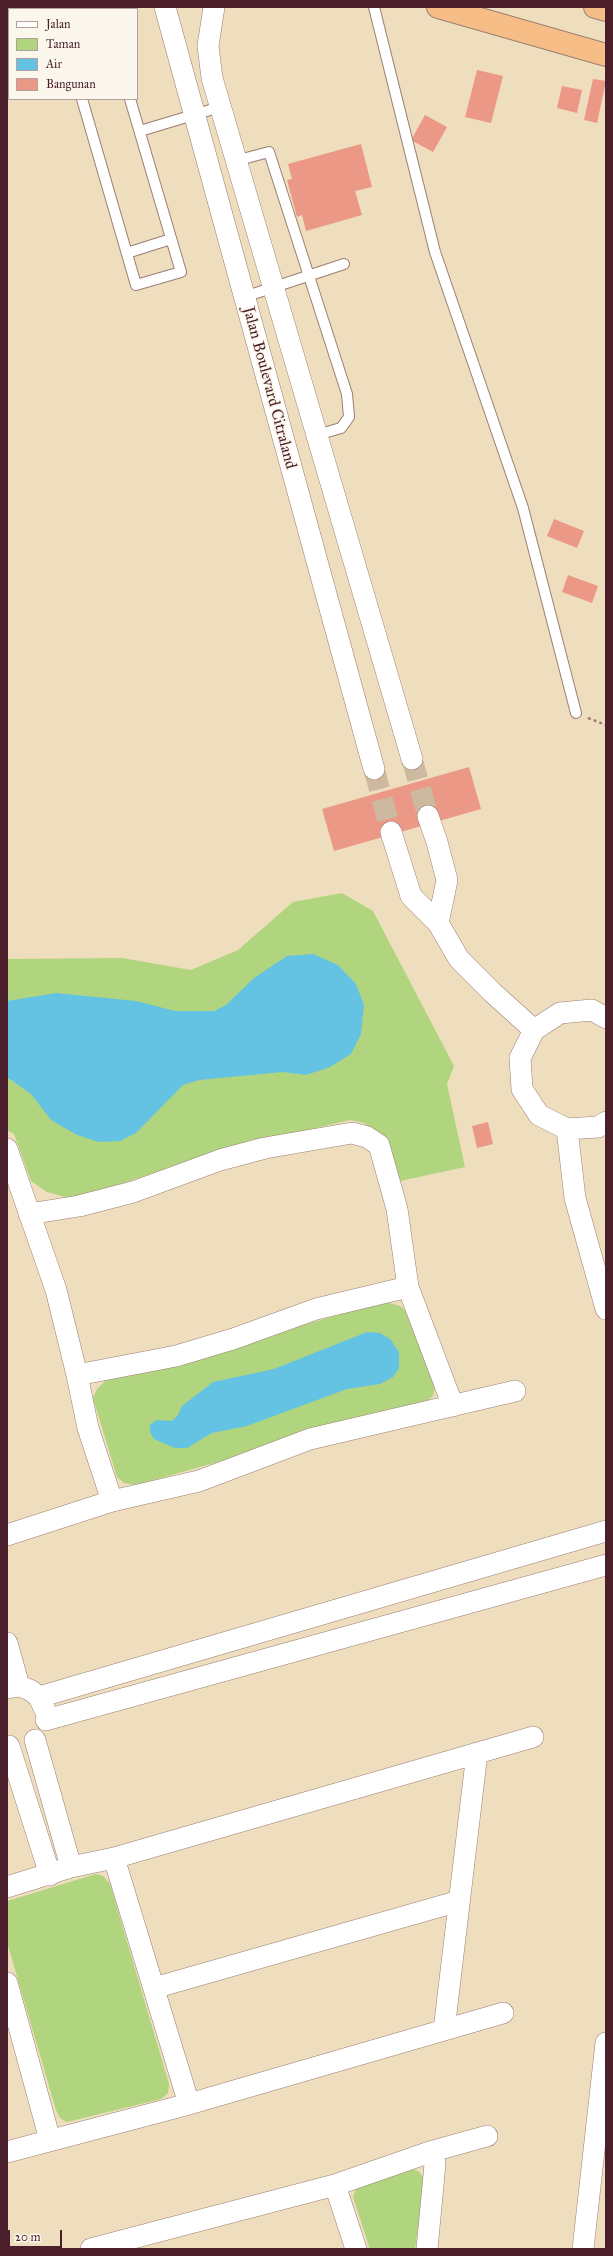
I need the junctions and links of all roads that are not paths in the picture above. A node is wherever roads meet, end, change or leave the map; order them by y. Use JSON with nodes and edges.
{"nodes":[{"id":1,"x":165,"y":7,"type":"edge"},
{"id":2,"x":214,"y":7,"type":"edge"},
{"id":3,"x":374,"y":7,"type":"edge"},
{"id":4,"x":438,"y":7,"type":"edge"},
{"id":5,"x":595,"y":7,"type":"edge"},
{"id":6,"x":606,"y":10,"type":"edge"},
{"id":7,"x":606,"y":55,"type":"edge"},
{"id":8,"x":82,"y":100,"type":"edge"},
{"id":9,"x":130,"y":100,"type":"edge"},
{"id":10,"x":220,"y":107,"type":"junction"},
{"id":11,"x":193,"y":115,"type":"junction"},
{"id":12,"x":140,"y":131,"type":"junction"},
{"id":13,"x":235,"y":161,"type":"junction"},
{"id":14,"x":171,"y":239,"type":"junction"},
{"id":15,"x":127,"y":252,"type":"junction"},
{"id":16,"x":344,"y":264,"type":"dead end"},
{"id":17,"x":308,"y":276,"type":"junction"},
{"id":18,"x":274,"y":288,"type":"junction"},
{"id":19,"x":244,"y":297,"type":"junction"},
{"id":20,"x":317,"y":435,"type":"junction"},
{"id":21,"x":576,"y":713,"type":"road end"},
{"id":22,"x":412,"y":759,"type":"tunnel mouth"},
{"id":23,"x":374,"y":769,"type":"tunnel mouth"},
{"id":24,"x":428,"y":816,"type":"tunnel mouth"},
{"id":25,"x":391,"y":832,"type":"tunnel mouth"},
{"id":26,"x":438,"y":923,"type":"junction"},
{"id":27,"x":606,"y":1018,"type":"edge"},
{"id":28,"x":534,"y":1030,"type":"junction"},
{"id":29,"x":606,"y":1122,"type":"edge"},
{"id":30,"x":566,"y":1129,"type":"junction"},
{"id":31,"x":7,"y":1149,"type":"edge"},
{"id":32,"x":28,"y":1214,"type":"junction"},
{"id":33,"x":408,"y":1287,"type":"junction"},
{"id":34,"x":606,"y":1309,"type":"edge"},
{"id":35,"x":77,"y":1375,"type":"junction"},
{"id":36,"x":515,"y":1391,"type":"dead end"},
{"id":37,"x":453,"y":1406,"type":"junction"},
{"id":38,"x":112,"y":1502,"type":"junction"},
{"id":39,"x":606,"y":1531,"type":"edge"},
{"id":40,"x":7,"y":1535,"type":"edge"},
{"id":41,"x":513,"y":1559,"type":"junction"},
{"id":42,"x":606,"y":1565,"type":"edge"},
{"id":43,"x":522,"y":1588,"type":"junction"},
{"id":44,"x":7,"y":1643,"type":"edge"},
{"id":45,"x":13,"y":1687,"type":"edge"},
{"id":46,"x":39,"y":1697,"type":"junction"},
{"id":47,"x":46,"y":1720,"type":"junction"},
{"id":48,"x":533,"y":1737,"type":"dead end"},
{"id":49,"x":35,"y":1740,"type":"junction"},
{"id":50,"x":8,"y":1745,"type":"edge"},
{"id":51,"x":477,"y":1753,"type":"junction"},
{"id":52,"x":114,"y":1858,"type":"junction"},
{"id":53,"x":71,"y":1867,"type":"junction"},
{"id":54,"x":50,"y":1875,"type":"junction"},
{"id":55,"x":7,"y":1887,"type":"edge"},
{"id":56,"x":459,"y":1901,"type":"junction"},
{"id":57,"x":7,"y":1983,"type":"edge"},
{"id":58,"x":154,"y":1988,"type":"junction"},
{"id":59,"x":503,"y":2013,"type":"dead end"},
{"id":60,"x":13,"y":2025,"type":"edge"},
{"id":61,"x":444,"y":2030,"type":"junction"},
{"id":62,"x":606,"y":2043,"type":"edge"},
{"id":63,"x":604,"y":2083,"type":"edge"},
{"id":64,"x":189,"y":2104,"type":"junction"},
{"id":65,"x":602,"y":2110,"type":"edge"},
{"id":66,"x":487,"y":2136,"type":"dead end"},
{"id":67,"x":50,"y":2140,"type":"junction"},
{"id":68,"x":433,"y":2151,"type":"junction"},
{"id":69,"x":7,"y":2152,"type":"edge"},
{"id":70,"x":335,"y":2185,"type":"junction"},
{"id":71,"x":91,"y":2249,"type":"edge"},
{"id":72,"x":356,"y":2249,"type":"edge"},
{"id":73,"x":427,"y":2249,"type":"edge"},
{"id":74,"x":584,"y":2249,"type":"edge"}],
"edges":[{"from":1,"to":11,"type":"street","name":"Jalan Boulevard Citraland"},
{"from":2,"to":10,"type":"street","name":"Jalan Boulevard Citraland"},
{"from":3,"to":21,"type":"lane"},
{"from":4,"to":7,"type":"highway"},
{"from":5,"to":6,"type":"highway"},
{"from":8,"to":15,"type":"lane"},
{"from":9,"to":12,"type":"lane"},
{"from":10,"to":11,"type":"lane"},
{"from":10,"to":13,"type":"street","name":"Jalan Boulevard Citraland"},
{"from":11,"to":12,"type":"lane"},
{"from":11,"to":19,"type":"street","name":"Jalan Boulevard Citraland"},
{"from":12,"to":14,"type":"lane"},
{"from":13,"to":17,"type":"lane"},
{"from":13,"to":18,"type":"street","name":"Jalan Boulevard Citraland"},
{"from":14,"to":15,"type":"lane"},
{"from":14,"to":15,"type":"lane"},
{"from":16,"to":17,"type":"lane"},
{"from":17,"to":18,"type":"lane"},
{"from":17,"to":20,"type":"lane"},
{"from":18,"to":19,"type":"lane"},
{"from":18,"to":20,"type":"street","name":"Jalan Boulevard Citraland"},
{"from":19,"to":23,"type":"street","name":"Jalan Boulevard Citraland"},
{"from":20,"to":22,"type":"street","name":"Jalan Boulevard Citraland"},
{"from":24,"to":26,"type":"street"},
{"from":25,"to":26,"type":"street"},
{"from":26,"to":28,"type":"street"},
{"from":27,"to":28,"type":"street"},
{"from":28,"to":30,"type":"street"},
{"from":29,"to":30,"type":"street"},
{"from":30,"to":34,"type":"street"},
{"from":31,"to":32,"type":"street"},
{"from":32,"to":33,"type":"street"},
{"from":32,"to":35,"type":"street"},
{"from":33,"to":35,"type":"street"},
{"from":33,"to":37,"type":"street"},
{"from":35,"to":38,"type":"street"},
{"from":36,"to":37,"type":"street"},
{"from":37,"to":38,"type":"street"},
{"from":38,"to":40,"type":"street"},
{"from":39,"to":41,"type":"street"},
{"from":41,"to":43,"type":"street"},
{"from":41,"to":46,"type":"street"},
{"from":42,"to":43,"type":"street"},
{"from":43,"to":47,"type":"street"},
{"from":44,"to":45,"type":"street"},
{"from":45,"to":46,"type":"street"},
{"from":46,"to":47,"type":"street"},
{"from":47,"to":49,"type":"street"},
{"from":48,"to":51,"type":"street"},
{"from":49,"to":50,"type":"street"},
{"from":49,"to":53,"type":"street"},
{"from":50,"to":54,"type":"street"},
{"from":51,"to":52,"type":"street"},
{"from":51,"to":56,"type":"street"},
{"from":52,"to":53,"type":"street"},
{"from":52,"to":58,"type":"street"},
{"from":53,"to":54,"type":"street"},
{"from":54,"to":55,"type":"street"},
{"from":56,"to":58,"type":"street"},
{"from":56,"to":61,"type":"street"},
{"from":57,"to":60,"type":"street"},
{"from":58,"to":64,"type":"street"},
{"from":59,"to":61,"type":"street"},
{"from":60,"to":67,"type":"street"},
{"from":61,"to":64,"type":"street"},
{"from":62,"to":63,"type":"street"},
{"from":63,"to":65,"type":"street"},
{"from":64,"to":67,"type":"street"},
{"from":65,"to":74,"type":"street"},
{"from":66,"to":68,"type":"street"},
{"from":67,"to":69,"type":"street"},
{"from":68,"to":70,"type":"street"},
{"from":68,"to":73,"type":"street"},
{"from":70,"to":71,"type":"street"},
{"from":70,"to":72,"type":"street"}]}
